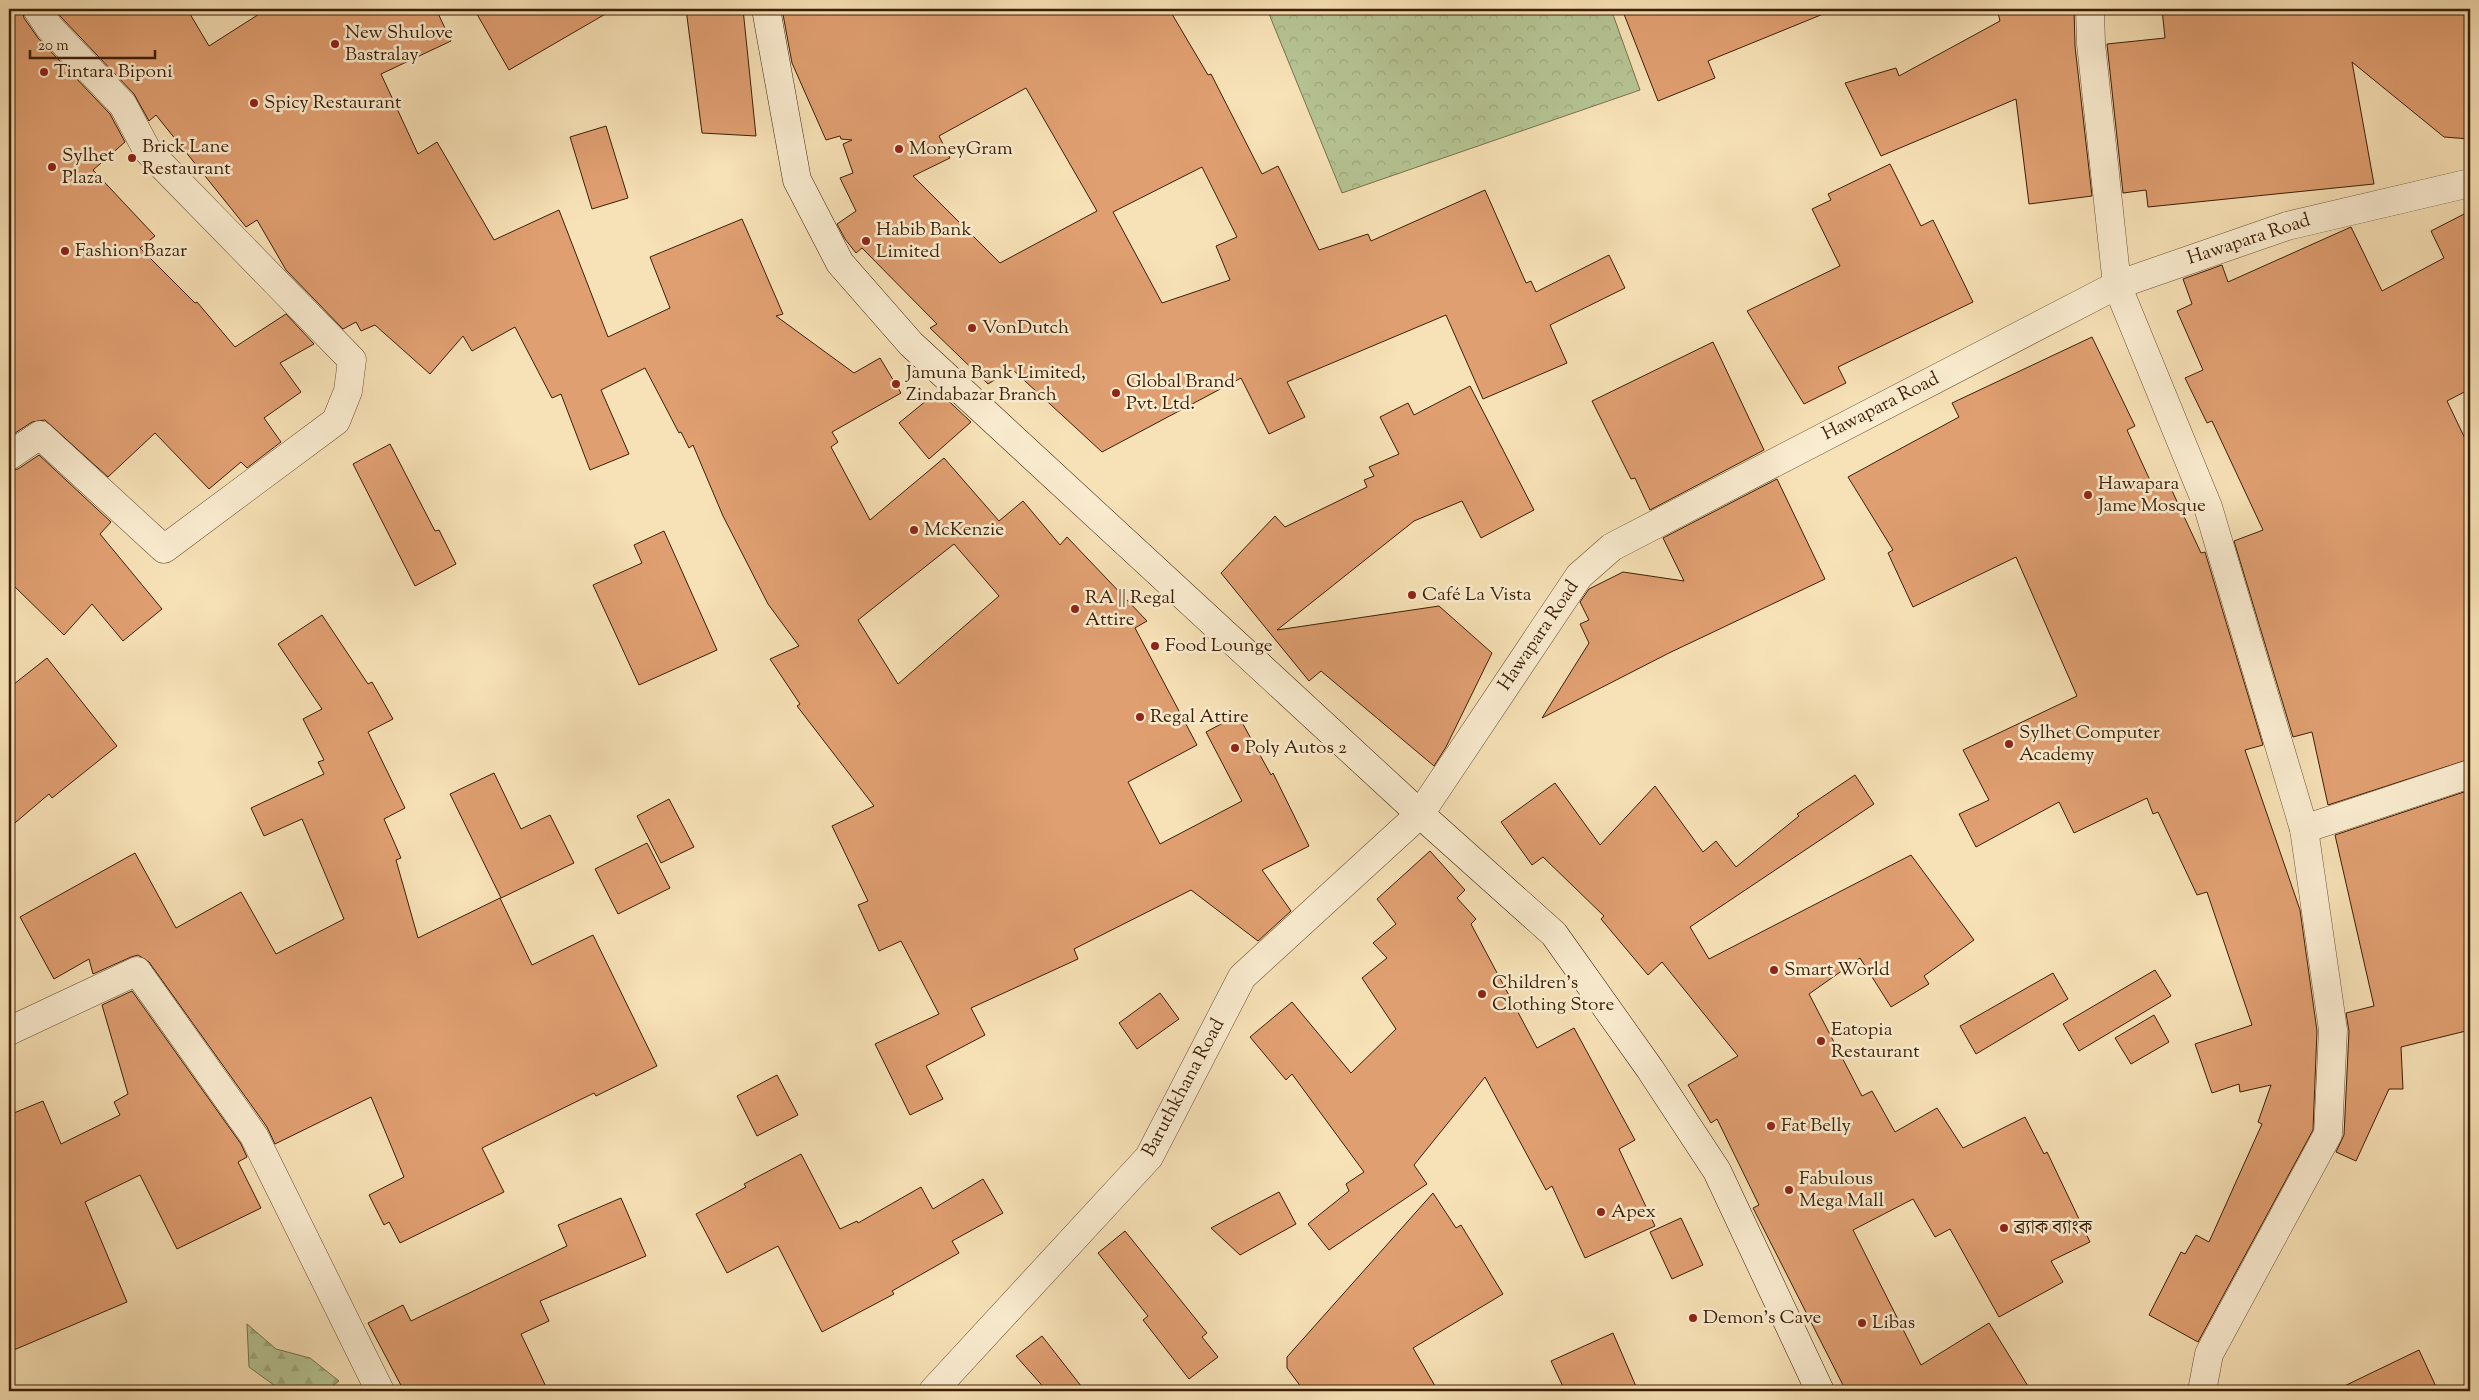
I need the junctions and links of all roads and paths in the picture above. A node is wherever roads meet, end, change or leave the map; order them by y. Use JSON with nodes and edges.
{"nodes":[{"id":1,"x":37,"y":9,"type":"edge"},
{"id":2,"x":766,"y":9,"type":"edge"},
{"id":3,"x":2090,"y":9,"type":"edge"},
{"id":4,"x":2470,"y":183,"type":"edge"},
{"id":5,"x":2117,"y":285,"type":"junction"},
{"id":6,"x":9,"y":456,"type":"edge"},
{"id":7,"x":2470,"y":774,"type":"edge"},
{"id":8,"x":1420,"y":814,"type":"junction"},
{"id":9,"x":2304,"y":829,"type":"junction"},
{"id":10,"x":9,"y":1031,"type":"edge"},
{"id":11,"x":380,"y":1391,"type":"edge"},
{"id":12,"x":933,"y":1391,"type":"edge"},
{"id":13,"x":1820,"y":1391,"type":"edge"},
{"id":14,"x":2202,"y":1391,"type":"edge"}],
"edges":[{"from":1,"to":6,"type":"street"},
{"from":2,"to":8,"type":"street"},
{"from":3,"to":5,"type":"street"},
{"from":4,"to":5,"type":"street","name":"Hawapara Road"},
{"from":5,"to":8,"type":"street","name":"Hawapara Road"},
{"from":5,"to":9,"type":"street"},
{"from":7,"to":9,"type":"street"},
{"from":8,"to":12,"type":"street","name":"Baruthkhana Road"},
{"from":8,"to":13,"type":"street"},
{"from":9,"to":14,"type":"street"},
{"from":10,"to":11,"type":"street"}]}
